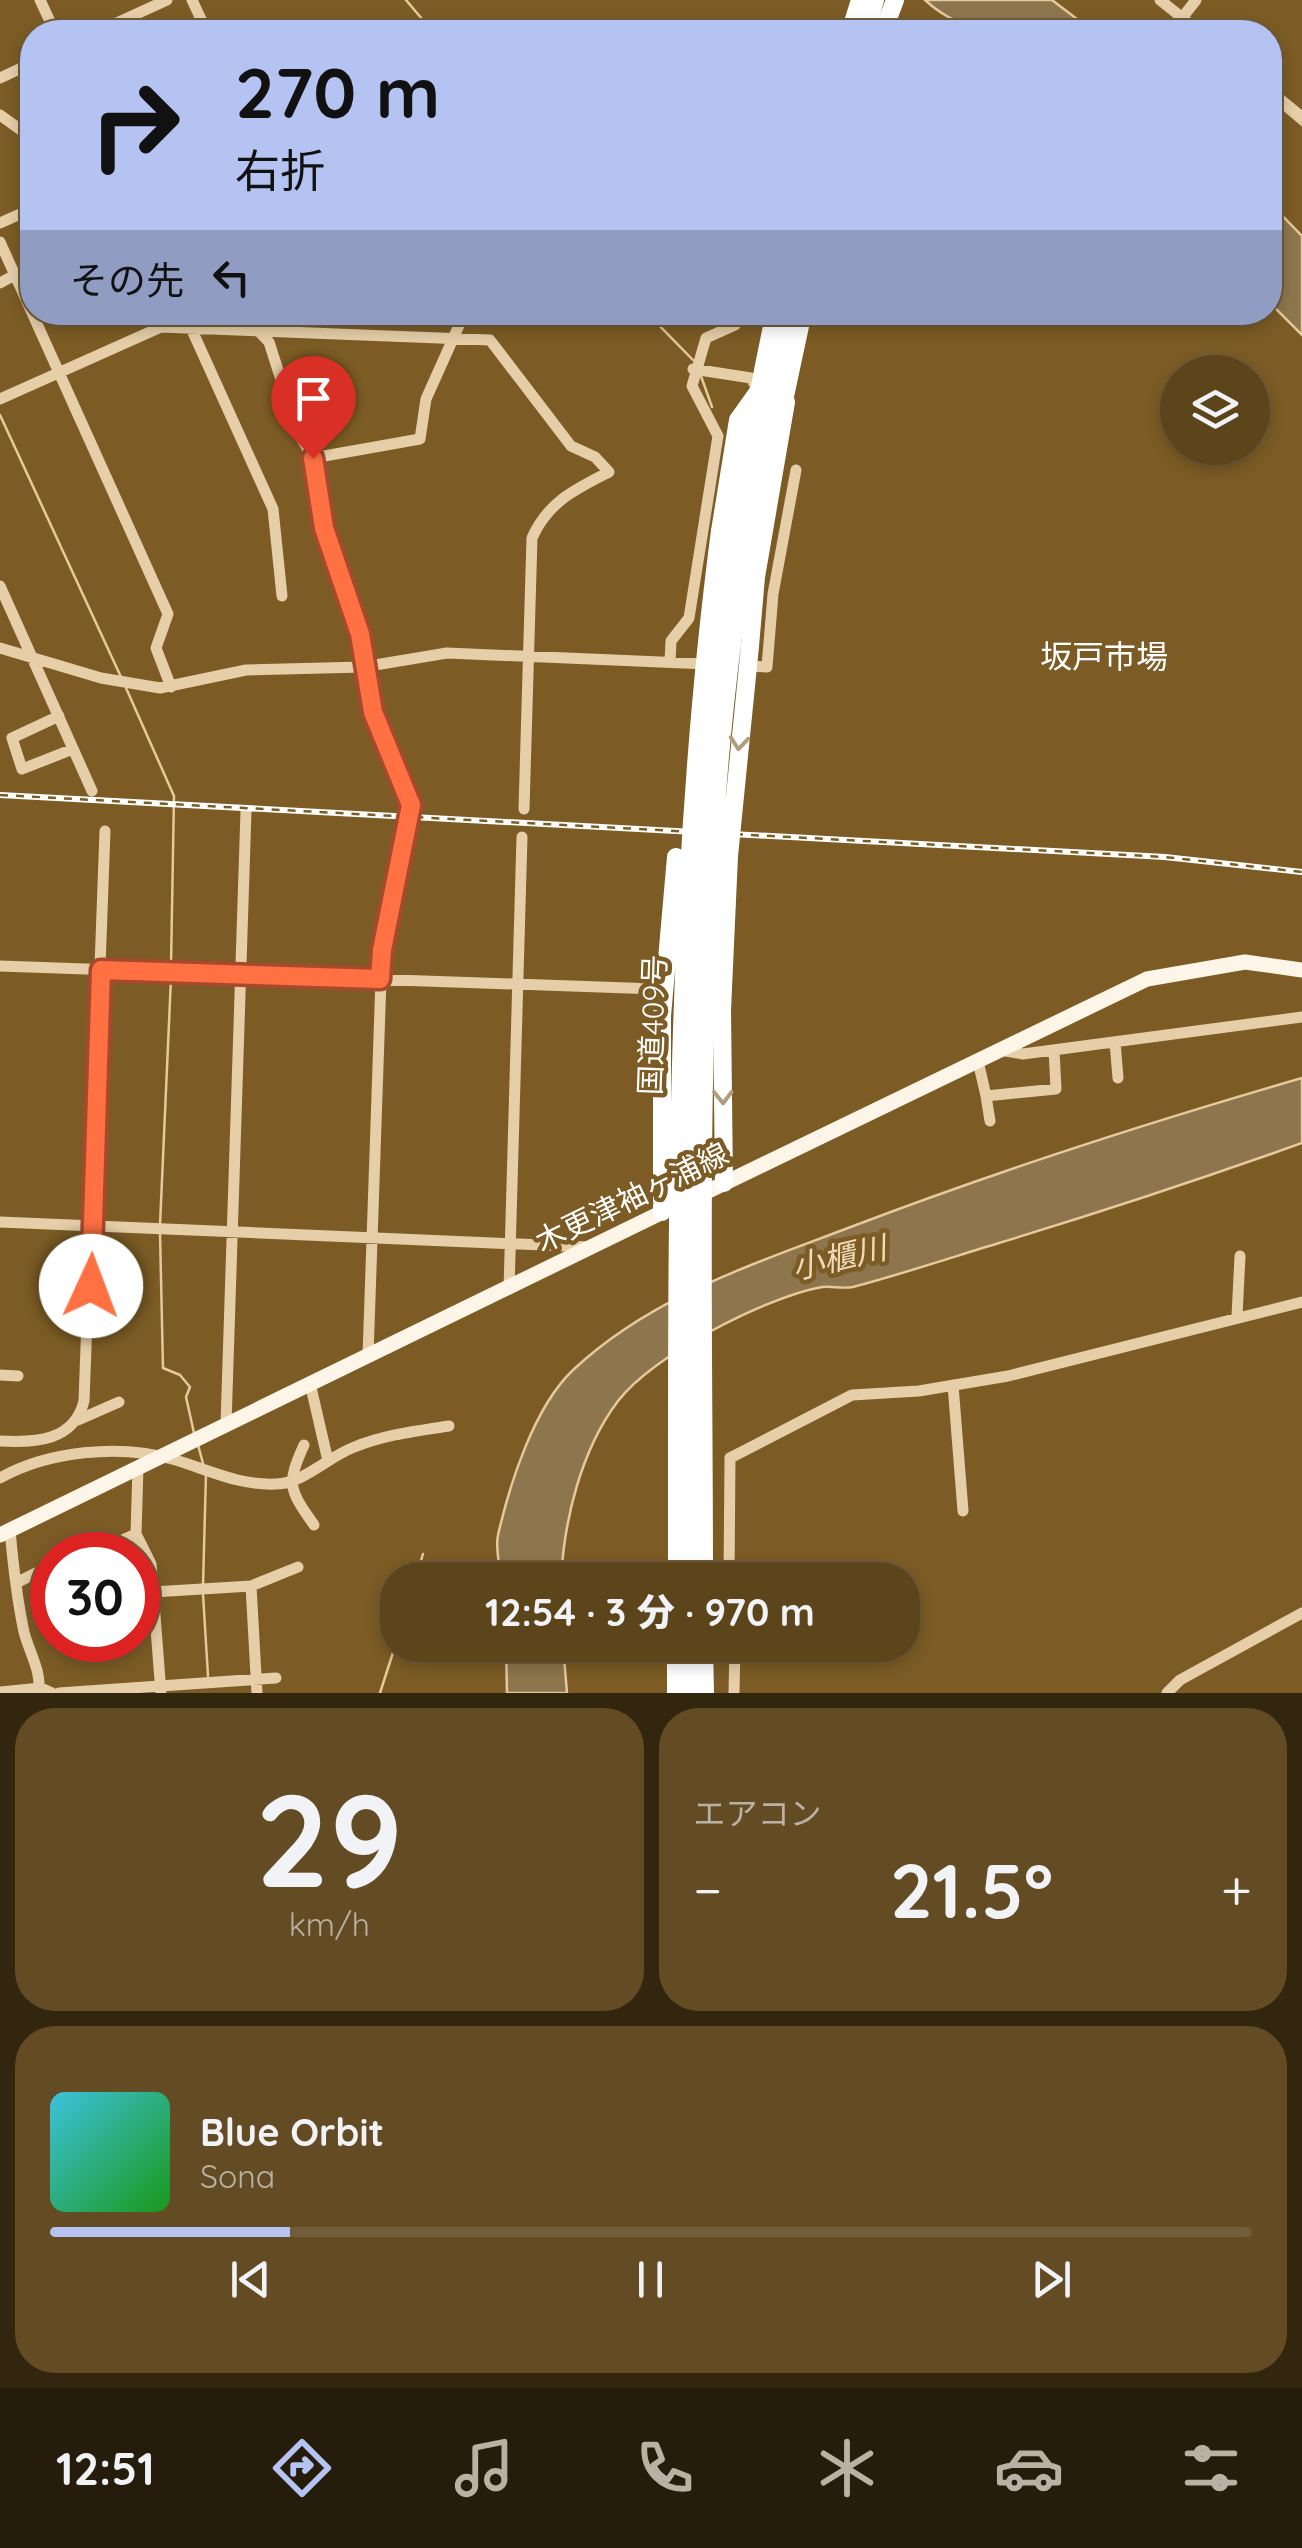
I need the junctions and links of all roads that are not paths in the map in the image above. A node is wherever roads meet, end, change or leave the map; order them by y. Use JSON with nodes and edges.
{"nodes":[{"id":1,"x":167,"y":0,"type":"edge"},
{"id":2,"x":1160,"y":0,"type":"edge"},
{"id":3,"x":1196,"y":0,"type":"edge"},
{"id":4,"x":1182,"y":18,"type":"junction"},
{"id":5,"x":124,"y":20,"type":"edge"},
{"id":6,"x":1185,"y":20,"type":"edge"},
{"id":7,"x":1282,"y":100,"type":"edge"},
{"id":8,"x":1302,"y":118,"type":"edge"},
{"id":9,"x":0,"y":242,"type":"edge"},
{"id":10,"x":15,"y":275,"type":"junction"},
{"id":11,"x":0,"y":282,"type":"edge"},
{"id":12,"x":20,"y":286,"type":"edge"},
{"id":13,"x":38,"y":325,"type":"edge"},
{"id":14,"x":254,"y":325,"type":"edge"},
{"id":15,"x":458,"y":325,"type":"edge"},
{"id":16,"x":734,"y":325,"type":"edge"},
{"id":17,"x":773,"y":325,"type":"edge"},
{"id":18,"x":787,"y":325,"type":"edge"},
{"id":19,"x":800,"y":325,"type":"edge"},
{"id":20,"x":191,"y":328,"type":"junction"},
{"id":21,"x":260,"y":331,"type":"junction"},
{"id":22,"x":797,"y":337,"type":"junction"},
{"id":23,"x":452,"y":338,"type":"junction"},
{"id":24,"x":693,"y":369,"type":"junction"},
{"id":25,"x":59,"y":372,"type":"junction"},
{"id":26,"x":758,"y":390,"type":"junction"},
{"id":27,"x":0,"y":400,"type":"edge"},
{"id":28,"x":786,"y":402,"type":"junction"},
{"id":29,"x":313,"y":458,"type":"junction"},
{"id":30,"x":796,"y":470,"type":"dead end"},
{"id":31,"x":729,"y":474,"type":"junction"},
{"id":32,"x":0,"y":586,"type":"edge"},
{"id":33,"x":282,"y":596,"type":"dead end"},
{"id":34,"x":706,"y":640,"type":"junction"},
{"id":35,"x":0,"y":648,"type":"edge"},
{"id":36,"x":529,"y":656,"type":"junction"},
{"id":37,"x":33,"y":658,"type":"junction"},
{"id":38,"x":670,"y":662,"type":"junction"},
{"id":39,"x":363,"y":667,"type":"junction"},
{"id":40,"x":171,"y":687,"type":"junction"},
{"id":41,"x":59,"y":716,"type":"junction"},
{"id":42,"x":74,"y":748,"type":"junction"},
{"id":43,"x":92,"y":791,"type":"dead end"},
{"id":44,"x":524,"y":809,"type":"dead end"},
{"id":45,"x":246,"y":811,"type":"dead end"},
{"id":46,"x":105,"y":831,"type":"dead end"},
{"id":47,"x":522,"y":837,"type":"dead end"},
{"id":48,"x":0,"y":966,"type":"edge"},
{"id":49,"x":101,"y":970,"type":"junction"},
{"id":50,"x":1302,"y":970,"type":"edge"},
{"id":51,"x":240,"y":974,"type":"junction"},
{"id":52,"x":380,"y":979,"type":"junction"},
{"id":53,"x":517,"y":982,"type":"junction"},
{"id":54,"x":656,"y":989,"type":"dead end"},
{"id":55,"x":1302,"y":1017,"type":"edge"},
{"id":56,"x":1115,"y":1042,"type":"junction"},
{"id":57,"x":1000,"y":1050,"type":"junction"},
{"id":58,"x":1054,"y":1050,"type":"junction"},
{"id":59,"x":978,"y":1061,"type":"junction"},
{"id":60,"x":1118,"y":1078,"type":"dead end"},
{"id":61,"x":986,"y":1096,"type":"junction"},
{"id":62,"x":990,"y":1121,"type":"dead end"},
{"id":63,"x":724,"y":1183,"type":"junction"},
{"id":64,"x":662,"y":1212,"type":"junction"},
{"id":65,"x":0,"y":1222,"type":"edge"},
{"id":66,"x":93,"y":1225,"type":"junction"},
{"id":67,"x":233,"y":1230,"type":"junction"},
{"id":68,"x":372,"y":1236,"type":"junction"},
{"id":69,"x":512,"y":1242,"type":"junction"},
{"id":70,"x":593,"y":1247,"type":"junction"},
{"id":71,"x":1240,"y":1256,"type":"dead end"},
{"id":72,"x":509,"y":1289,"type":"junction"},
{"id":73,"x":1302,"y":1302,"type":"edge"},
{"id":74,"x":1237,"y":1316,"type":"junction"},
{"id":75,"x":368,"y":1356,"type":"junction"},
{"id":76,"x":0,"y":1375,"type":"edge"},
{"id":77,"x":18,"y":1376,"type":"dead end"},
{"id":78,"x":310,"y":1384,"type":"junction"},
{"id":79,"x":953,"y":1384,"type":"junction"},
{"id":80,"x":119,"y":1402,"type":"dead end"},
{"id":81,"x":78,"y":1420,"type":"junction"},
{"id":82,"x":226,"y":1424,"type":"junction"},
{"id":83,"x":449,"y":1426,"type":"dead end"},
{"id":84,"x":63,"y":1434,"type":"junction"},
{"id":85,"x":0,"y":1441,"type":"edge"},
{"id":86,"x":304,"y":1445,"type":"dead end"},
{"id":87,"x":65,"y":1455,"type":"junction"},
{"id":88,"x":158,"y":1457,"type":"junction"},
{"id":89,"x":328,"y":1460,"type":"junction"},
{"id":90,"x":138,"y":1467,"type":"junction"},
{"id":91,"x":0,"y":1478,"type":"edge"},
{"id":92,"x":291,"y":1482,"type":"junction"},
{"id":93,"x":963,"y":1511,"type":"dead end"},
{"id":94,"x":314,"y":1525,"type":"dead end"},
{"id":95,"x":5,"y":1532,"type":"edge"},
{"id":96,"x":136,"y":1532,"type":"edge"},
{"id":97,"x":676,"y":1562,"type":"edge"},
{"id":98,"x":691,"y":1562,"type":"edge"},
{"id":99,"x":704,"y":1562,"type":"edge"},
{"id":100,"x":729,"y":1562,"type":"edge"},
{"id":101,"x":298,"y":1567,"type":"dead end"},
{"id":102,"x":30,"y":1573,"type":"edge"},
{"id":103,"x":0,"y":1577,"type":"edge"},
{"id":104,"x":15,"y":1577,"type":"junction"},
{"id":105,"x":251,"y":1586,"type":"junction"},
{"id":106,"x":160,"y":1592,"type":"edge"},
{"id":107,"x":1302,"y":1614,"type":"edge"},
{"id":108,"x":158,"y":1662,"type":"edge"},
{"id":109,"x":676,"y":1662,"type":"edge"},
{"id":110,"x":692,"y":1662,"type":"edge"},
{"id":111,"x":704,"y":1662,"type":"edge"},
{"id":112,"x":735,"y":1662,"type":"edge"},
{"id":113,"x":0,"y":1678,"type":"edge"},
{"id":114,"x":276,"y":1678,"type":"dead end"},
{"id":115,"x":257,"y":1686,"type":"edge"},
{"id":116,"x":160,"y":1690,"type":"edge"},
{"id":117,"x":2,"y":1691,"type":"edge"},
{"id":118,"x":47,"y":1692,"type":"edge"},
{"id":119,"x":676,"y":1693,"type":"edge"},
{"id":120,"x":692,"y":1693,"type":"edge"},
{"id":121,"x":704,"y":1693,"type":"edge"},
{"id":122,"x":734,"y":1693,"type":"edge"},
{"id":123,"x":1167,"y":1693,"type":"edge"}],
"edges":[{"from":1,"to":5,"type":"street"},
{"from":2,"to":4,"type":"street"},
{"from":3,"to":4,"type":"street"},
{"from":4,"to":6,"type":"street"},
{"from":7,"to":8,"type":"street"},
{"from":9,"to":10,"type":"street"},
{"from":10,"to":11,"type":"street"},
{"from":10,"to":12,"type":"street"},
{"from":13,"to":25,"type":"street"},
{"from":14,"to":21,"type":"street"},
{"from":15,"to":23,"type":"street"},
{"from":16,"to":24,"type":"street"},
{"from":17,"to":98,"type":"highway","bridge":true},
{"from":18,"to":99,"type":"highway","bridge":true},
{"from":19,"to":22,"type":"highway","name":"国道409号"},
{"from":20,"to":21,"type":"street"},
{"from":20,"to":25,"type":"street"},
{"from":20,"to":33,"type":"street"},
{"from":21,"to":23,"type":"street"},
{"from":21,"to":29,"type":"street"},
{"from":22,"to":26,"type":"highway","name":"国道409号"},
{"from":22,"to":28,"type":"highway","name":"国道409号"},
{"from":23,"to":29,"type":"street"},
{"from":23,"to":36,"type":"street"},
{"from":24,"to":26,"type":"street"},
{"from":24,"to":38,"type":"street"},
{"from":25,"to":27,"type":"street"},
{"from":25,"to":40,"type":"street"},
{"from":26,"to":31,"type":"highway","name":"国道409号"},
{"from":28,"to":31,"type":"highway","name":"国道409号"},
{"from":28,"to":63,"type":"highway","one_way":true,"bridge":true},
{"from":29,"to":39,"type":"street"},
{"from":30,"to":38,"type":"street"},
{"from":31,"to":34,"type":"highway","name":"国道409号","bridge":true},
{"from":32,"to":37,"type":"street"},
{"from":34,"to":64,"type":"highway","bridge":true},
{"from":34,"to":97,"type":"highway","name":"国道409号","bridge":true},
{"from":35,"to":37,"type":"street"},
{"from":36,"to":38,"type":"street"},
{"from":36,"to":39,"type":"street"},
{"from":36,"to":44,"type":"street"},
{"from":37,"to":40,"type":"street"},
{"from":37,"to":41,"type":"street"},
{"from":39,"to":40,"type":"street"},
{"from":39,"to":52,"type":"street"},
{"from":41,"to":42,"type":"street"},
{"from":41,"to":42,"type":"street"},
{"from":42,"to":43,"type":"street"},
{"from":45,"to":51,"type":"street"},
{"from":46,"to":49,"type":"street"},
{"from":47,"to":53,"type":"street"},
{"from":48,"to":49,"type":"street"},
{"from":49,"to":51,"type":"street"},
{"from":49,"to":66,"type":"street"},
{"from":50,"to":57,"type":"main road","name":"木更津袖ヶ浦線"},
{"from":51,"to":52,"type":"street"},
{"from":51,"to":67,"type":"street"},
{"from":52,"to":53,"type":"street"},
{"from":52,"to":68,"type":"street"},
{"from":53,"to":54,"type":"street"},
{"from":53,"to":69,"type":"street"},
{"from":55,"to":56,"type":"street"},
{"from":56,"to":58,"type":"street"},
{"from":56,"to":60,"type":"street"},
{"from":57,"to":58,"type":"street"},
{"from":57,"to":59,"type":"main road","name":"木更津袖ヶ浦線"},
{"from":58,"to":61,"type":"street"},
{"from":59,"to":61,"type":"street"},
{"from":59,"to":63,"type":"main road","name":"木更津袖ヶ浦線"},
{"from":61,"to":62,"type":"street"},
{"from":63,"to":64,"type":"main road","name":"木更津袖ヶ浦線"},
{"from":64,"to":70,"type":"main road","name":"木更津袖ヶ浦線"},
{"from":65,"to":66,"type":"street"},
{"from":66,"to":67,"type":"street"},
{"from":66,"to":81,"type":"street"},
{"from":67,"to":68,"type":"street"},
{"from":67,"to":82,"type":"street"},
{"from":68,"to":69,"type":"street"},
{"from":68,"to":75,"type":"street"},
{"from":69,"to":70,"type":"street"},
{"from":69,"to":72,"type":"street"},
{"from":70,"to":72,"type":"main road","name":"木更津袖ヶ浦線"},
{"from":71,"to":74,"type":"street"},
{"from":72,"to":75,"type":"main road","name":"木更津袖ヶ浦線"},
{"from":73,"to":74,"type":"street"},
{"from":74,"to":79,"type":"street"},
{"from":75,"to":78,"type":"main road","name":"木更津袖ヶ浦線"},
{"from":76,"to":77,"type":"street"},
{"from":78,"to":82,"type":"main road","name":"木更津袖ヶ浦線"},
{"from":78,"to":89,"type":"street"},
{"from":79,"to":93,"type":"street"},
{"from":79,"to":100,"type":"street"},
{"from":80,"to":81,"type":"street"},
{"from":81,"to":84,"type":"street"},
{"from":82,"to":88,"type":"main road","name":"木更津袖ヶ浦線"},
{"from":83,"to":89,"type":"street"},
{"from":84,"to":85,"type":"street"},
{"from":84,"to":87,"type":"street"},
{"from":86,"to":92,"type":"street"},
{"from":87,"to":88,"type":"street"},
{"from":87,"to":91,"type":"street"},
{"from":88,"to":90,"type":"main road","name":"木更津袖ヶ浦線"},
{"from":88,"to":92,"type":"street"},
{"from":89,"to":92,"type":"street"},
{"from":90,"to":95,"type":"main road","name":"木更津袖ヶ浦線"},
{"from":90,"to":96,"type":"street"},
{"from":92,"to":94,"type":"street"},
{"from":95,"to":104,"type":"street"},
{"from":101,"to":105,"type":"street"},
{"from":102,"to":104,"type":"street"},
{"from":103,"to":104,"type":"street"},
{"from":104,"to":118,"type":"street"},
{"from":105,"to":106,"type":"street"},
{"from":105,"to":115,"type":"street"},
{"from":107,"to":123,"type":"street"},
{"from":108,"to":116,"type":"street"},
{"from":109,"to":119,"type":"highway"},
{"from":110,"to":120,"type":"highway"},
{"from":111,"to":121,"type":"highway"},
{"from":112,"to":122,"type":"street"},
{"from":113,"to":117,"type":"street"},
{"from":114,"to":115,"type":"street"},
{"from":115,"to":116,"type":"street"},
{"from":116,"to":118,"type":"street"},
{"from":117,"to":118,"type":"street"}]}
